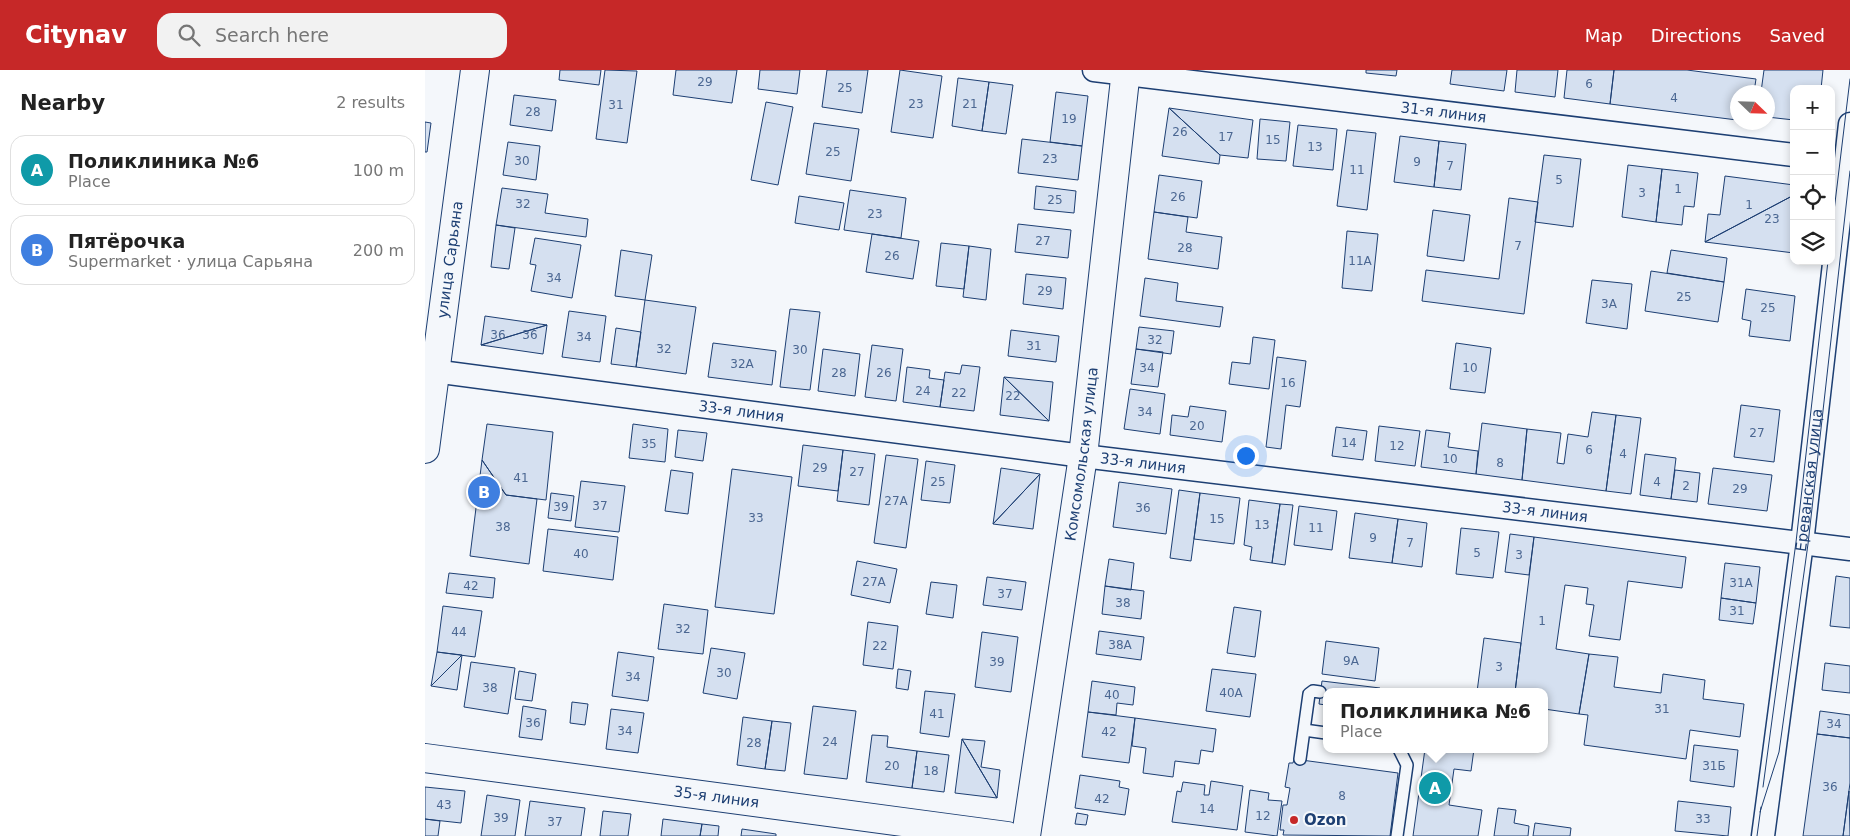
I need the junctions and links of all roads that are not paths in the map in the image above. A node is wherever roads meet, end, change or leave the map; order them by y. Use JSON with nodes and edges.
{"nodes":[{"id":1,"x":475,"y":70,"type":"edge"},
{"id":2,"x":1094,"y":70,"type":"edge"},
{"id":3,"x":1126,"y":72,"type":"edge"},
{"id":4,"x":1850,"y":124,"type":"edge"},
{"id":5,"x":1790,"y":155,"type":"edge"},
{"id":6,"x":1842,"y":161,"type":"edge"},
{"id":7,"x":430,"y":371,"type":"edge"},
{"id":8,"x":425,"y":450,"type":"edge"},
{"id":9,"x":1083,"y":456,"type":"junction"},
{"id":10,"x":1802,"y":543,"type":"junction"},
{"id":11,"x":1850,"y":549,"type":"edge"},
{"id":12,"x":1320,"y":692,"type":"dead end"},
{"id":13,"x":1304,"y":730,"type":"junction"},
{"id":14,"x":1323,"y":733,"type":"edge"},
{"id":15,"x":1401,"y":753,"type":"edge"},
{"id":16,"x":425,"y":758,"type":"edge"},
{"id":17,"x":1300,"y":759,"type":"dead end"},
{"id":18,"x":1007,"y":836,"type":"edge"},
{"id":19,"x":1026,"y":836,"type":"edge"},
{"id":20,"x":1397,"y":836,"type":"edge"},
{"id":21,"x":1763,"y":836,"type":"edge"}],
"edges":[{"from":1,"to":7,"type":"street","name":"улица Сарьяна"},
{"from":2,"to":3,"type":"street","name":"31-я линия"},
{"from":3,"to":5,"type":"street","name":"31-я линия"},
{"from":3,"to":9,"type":"street","name":"Комсомольская улица"},
{"from":4,"to":6,"type":"street","name":"Ереванская улица"},
{"from":6,"to":10,"type":"street","name":"Ереванская улица"},
{"from":7,"to":8,"type":"street","name":"улица Сарьяна"},
{"from":7,"to":9,"type":"street","name":"33-я линия"},
{"from":9,"to":10,"type":"street","name":"33-я линия"},
{"from":9,"to":19,"type":"street","name":"Комсомольская улица"},
{"from":10,"to":11,"type":"street","name":"33-я линия"},
{"from":10,"to":21,"type":"street","name":"Ереванская улица"},
{"from":12,"to":13,"type":"lane"},
{"from":13,"to":14,"type":"lane"},
{"from":13,"to":17,"type":"lane"},
{"from":15,"to":20,"type":"lane"},
{"from":16,"to":18,"type":"street","name":"35-я линия"}]}
